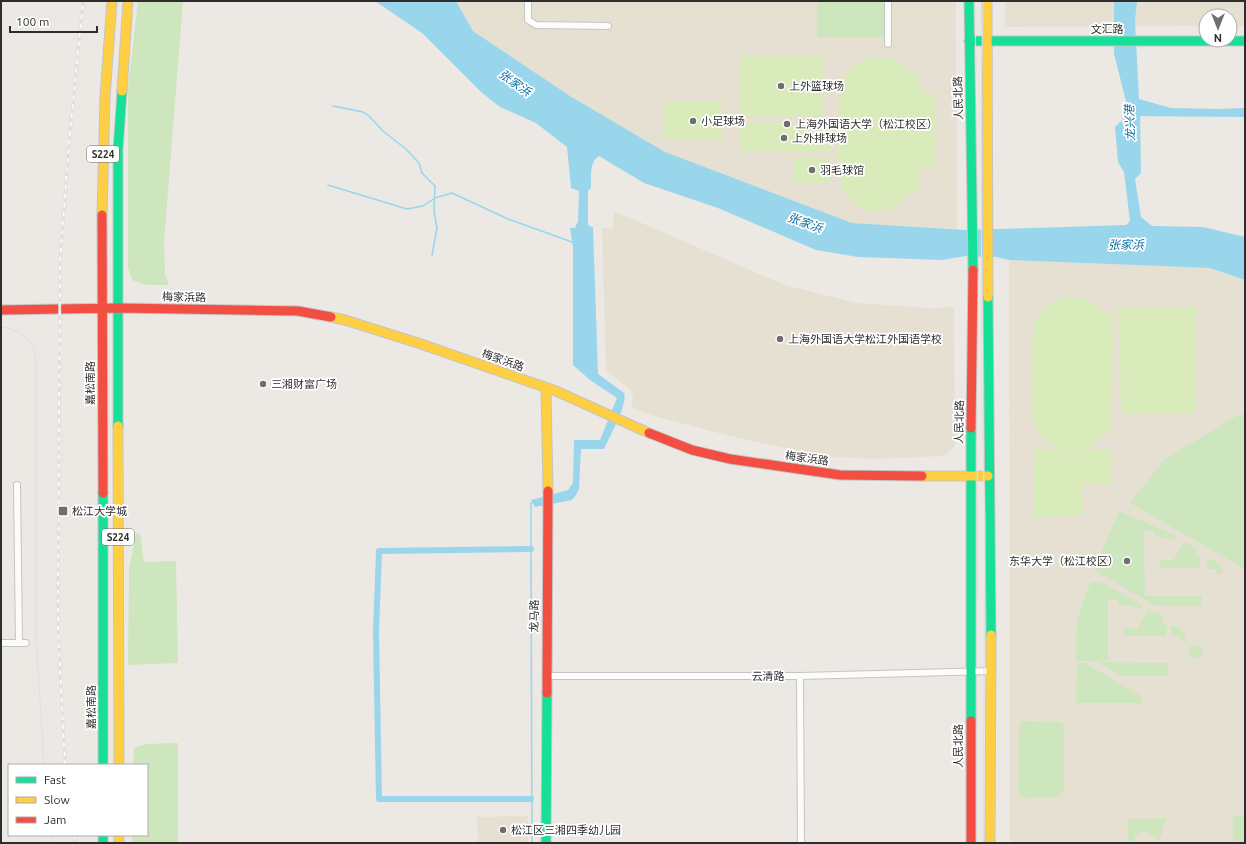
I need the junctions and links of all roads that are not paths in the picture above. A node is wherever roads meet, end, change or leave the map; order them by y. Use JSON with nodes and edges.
{"nodes":[{"id":1,"x":112,"y":1,"type":"edge"},
{"id":2,"x":128,"y":1,"type":"edge"},
{"id":3,"x":528,"y":1,"type":"edge"},
{"id":4,"x":888,"y":1,"type":"edge"},
{"id":5,"x":969,"y":1,"type":"edge"},
{"id":6,"x":987,"y":1,"type":"edge"},
{"id":7,"x":608,"y":26,"type":"dead end"},
{"id":8,"x":969,"y":41,"type":"junction"},
{"id":9,"x":988,"y":41,"type":"junction"},
{"id":10,"x":1245,"y":41,"type":"edge"},
{"id":11,"x":888,"y":44,"type":"dead end"},
{"id":12,"x":102,"y":308,"type":"junction"},
{"id":13,"x":118,"y":308,"type":"junction"},
{"id":14,"x":1,"y":310,"type":"edge"},
{"id":15,"x":546,"y":388,"type":"junction"},
{"id":16,"x":970,"y":476,"type":"junction"},
{"id":17,"x":988,"y":476,"type":"junction"},
{"id":18,"x":17,"y":485,"type":"dead end"},
{"id":19,"x":1,"y":643,"type":"edge"},
{"id":20,"x":991,"y":671,"type":"junction"},
{"id":21,"x":970,"y":672,"type":"junction"},
{"id":22,"x":546,"y":676,"type":"junction"},
{"id":23,"x":800,"y":676,"type":"junction"},
{"id":24,"x":103,"y":764,"type":"edge"},
{"id":25,"x":119,"y":764,"type":"edge"},
{"id":26,"x":546,"y":843,"type":"edge"},
{"id":27,"x":801,"y":843,"type":"edge"},
{"id":28,"x":971,"y":843,"type":"edge"},
{"id":29,"x":990,"y":843,"type":"edge"}],
"edges":[{"from":1,"to":12,"type":"main road","name":"嘉松南路","number":"S224"},
{"from":2,"to":13,"type":"main road","number":"S224"},
{"from":3,"to":7,"type":"street"},
{"from":4,"to":11,"type":"street"},
{"from":5,"to":8,"type":"main road","name":"人民北路"},
{"from":6,"to":9,"type":"main road"},
{"from":8,"to":9,"type":"main road","name":"文汇路"},
{"from":8,"to":16,"type":"main road","name":"人民北路"},
{"from":9,"to":10,"type":"main road","name":"文汇路"},
{"from":9,"to":17,"type":"main road"},
{"from":12,"to":13,"type":"main road","name":"梅家浜路"},
{"from":12,"to":14,"type":"main road","name":"梅家浜路"},
{"from":12,"to":24,"type":"main road","name":"嘉松南路","number":"S224"},
{"from":13,"to":15,"type":"main road","name":"梅家浜路"},
{"from":13,"to":25,"type":"main road","number":"S224"},
{"from":15,"to":16,"type":"main road","name":"梅家浜路"},
{"from":15,"to":22,"type":"main road","name":"龙马路"},
{"from":16,"to":17,"type":"main road","name":"梅家浜路"},
{"from":16,"to":21,"type":"main road","name":"人民北路"},
{"from":17,"to":20,"type":"main road"},
{"from":18,"to":19,"type":"street"},
{"from":20,"to":21,"type":"street","name":"云清路"},
{"from":20,"to":29,"type":"main road"},
{"from":21,"to":23,"type":"street","name":"云清路"},
{"from":21,"to":28,"type":"main road","name":"人民北路"},
{"from":22,"to":23,"type":"street","name":"云清路"},
{"from":22,"to":26,"type":"main road","name":"龙马路"},
{"from":23,"to":27,"type":"street"}]}
